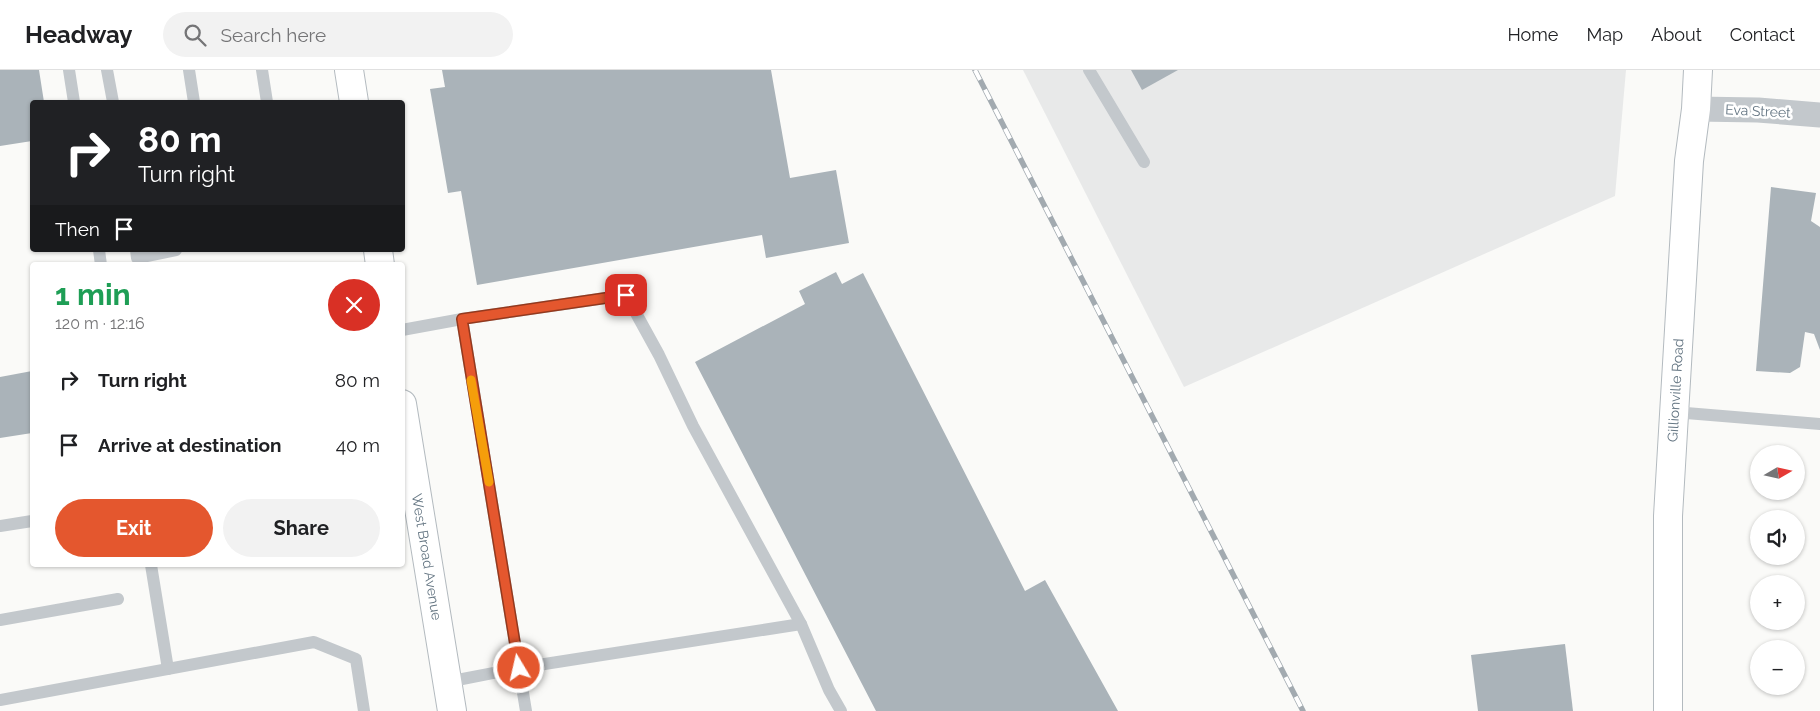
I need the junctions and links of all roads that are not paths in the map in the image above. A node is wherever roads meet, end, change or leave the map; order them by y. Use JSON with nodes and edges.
{"nodes":[{"id":1,"x":69,"y":70,"type":"edge"},
{"id":2,"x":107,"y":70,"type":"edge"},
{"id":3,"x":189,"y":70,"type":"edge"},
{"id":4,"x":262,"y":70,"type":"edge"},
{"id":5,"x":349,"y":70,"type":"edge"},
{"id":6,"x":1089,"y":70,"type":"edge"},
{"id":7,"x":1698,"y":70,"type":"edge"},
{"id":8,"x":74,"y":100,"type":"edge"},
{"id":9,"x":113,"y":100,"type":"edge"},
{"id":10,"x":194,"y":100,"type":"edge"},
{"id":11,"x":267,"y":100,"type":"edge"},
{"id":12,"x":354,"y":100,"type":"edge"},
{"id":13,"x":1696,"y":109,"type":"junction"},
{"id":14,"x":1820,"y":116,"type":"edge"},
{"id":15,"x":1144,"y":162,"type":"dead end"},
{"id":16,"x":136,"y":252,"type":"edge"},
{"id":17,"x":166,"y":252,"type":"edge"},
{"id":18,"x":462,"y":319,"type":"junction"},
{"id":19,"x":405,"y":329,"type":"edge"},
{"id":20,"x":1674,"y":412,"type":"junction"},
{"id":21,"x":405,"y":423,"type":"edge"},
{"id":22,"x":1820,"y":424,"type":"edge"},
{"id":23,"x":30,"y":521,"type":"edge"},
{"id":24,"x":0,"y":526,"type":"edge"},
{"id":25,"x":151,"y":567,"type":"edge"},
{"id":26,"x":118,"y":599,"type":"dead end"},
{"id":27,"x":0,"y":620,"type":"edge"},
{"id":28,"x":801,"y":624,"type":"junction"},
{"id":29,"x":519,"y":668,"type":"junction"},
{"id":30,"x":168,"y":669,"type":"junction"},
{"id":31,"x":447,"y":682,"type":"junction"},
{"id":32,"x":0,"y":700,"type":"edge"},
{"id":33,"x":364,"y":711,"type":"edge"},
{"id":34,"x":452,"y":711,"type":"edge"},
{"id":35,"x":526,"y":711,"type":"edge"},
{"id":36,"x":841,"y":711,"type":"edge"},
{"id":37,"x":1668,"y":711,"type":"edge"}],
"edges":[{"from":1,"to":8,"type":"lane"},
{"from":2,"to":9,"type":"lane"},
{"from":3,"to":10,"type":"lane"},
{"from":4,"to":11,"type":"lane"},
{"from":5,"to":12,"type":"main road"},
{"from":6,"to":15,"type":"lane"},
{"from":7,"to":13,"type":"main road","name":"Gillionville Road"},
{"from":13,"to":14,"type":"street","name":"Eva Street"},
{"from":13,"to":20,"type":"main road","name":"Gillionville Road"},
{"from":16,"to":17,"type":"lane"},
{"from":18,"to":19,"type":"lane"},
{"from":18,"to":28,"type":"lane"},
{"from":18,"to":29,"type":"lane"},
{"from":20,"to":22,"type":"lane"},
{"from":20,"to":37,"type":"main road","name":"Gillionville Road"},
{"from":21,"to":31,"type":"main road","name":"West Broad Avenue"},
{"from":23,"to":24,"type":"lane"},
{"from":25,"to":30,"type":"lane"},
{"from":26,"to":27,"type":"lane"},
{"from":28,"to":29,"type":"lane"},
{"from":28,"to":36,"type":"lane"},
{"from":29,"to":31,"type":"lane"},
{"from":29,"to":35,"type":"lane"},
{"from":30,"to":32,"type":"lane"},
{"from":30,"to":33,"type":"lane"},
{"from":31,"to":34,"type":"main road","name":"West Broad Avenue"}]}
